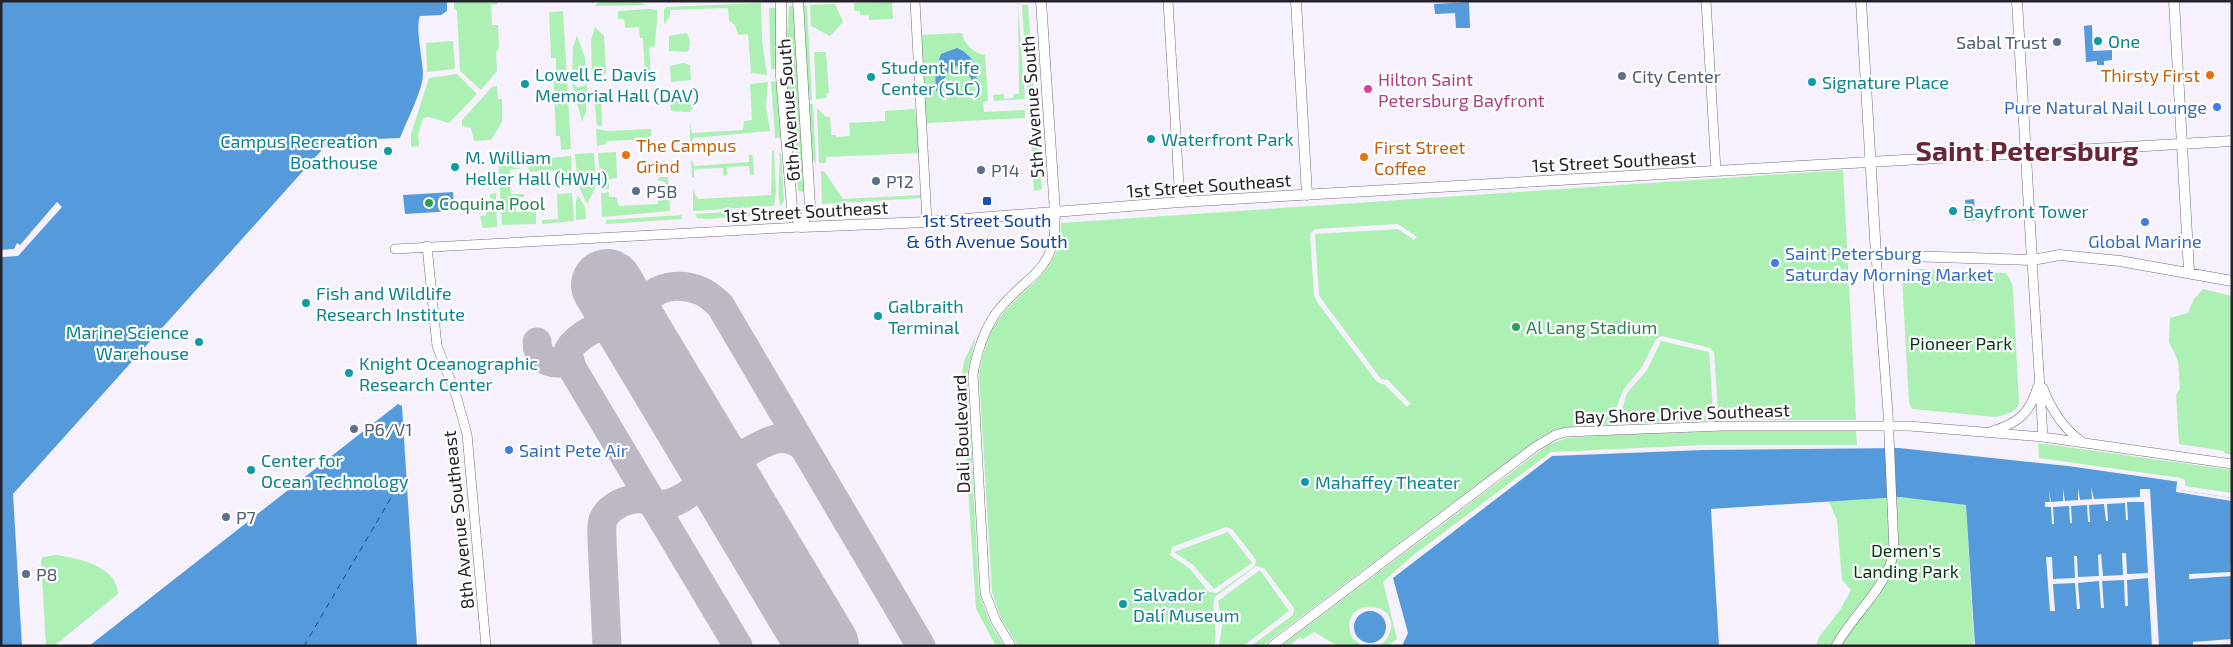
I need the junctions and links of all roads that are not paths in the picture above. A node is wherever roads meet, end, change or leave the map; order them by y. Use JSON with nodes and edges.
{"nodes":[{"id":1,"x":781,"y":1,"type":"edge"},
{"id":2,"x":798,"y":1,"type":"edge"},
{"id":3,"x":915,"y":1,"type":"edge"},
{"id":4,"x":1041,"y":1,"type":"edge"},
{"id":5,"x":1168,"y":1,"type":"edge"},
{"id":6,"x":1296,"y":1,"type":"edge"},
{"id":7,"x":1706,"y":1,"type":"edge"},
{"id":8,"x":1861,"y":1,"type":"edge"},
{"id":9,"x":2017,"y":1,"type":"edge"},
{"id":10,"x":2174,"y":1,"type":"edge"},
{"id":11,"x":2232,"y":141,"type":"edge"},
{"id":12,"x":2182,"y":144,"type":"junction"},
{"id":13,"x":2026,"y":153,"type":"junction"},
{"id":14,"x":1870,"y":162,"type":"junction"},
{"id":15,"x":1716,"y":171,"type":"junction"},
{"id":16,"x":1307,"y":195,"type":"junction"},
{"id":17,"x":1180,"y":202,"type":"junction"},
{"id":18,"x":1054,"y":212,"type":"junction"},
{"id":19,"x":927,"y":222,"type":"junction"},
{"id":20,"x":801,"y":227,"type":"junction"},
{"id":21,"x":427,"y":246,"type":"junction"},
{"id":22,"x":395,"y":249,"type":"dead end"},
{"id":23,"x":1876,"y":255,"type":"junction"},
{"id":24,"x":2032,"y":260,"type":"junction"},
{"id":25,"x":2189,"y":271,"type":"junction"},
{"id":26,"x":2232,"y":280,"type":"edge"},
{"id":27,"x":2040,"y":378,"type":"junction"},
{"id":28,"x":1888,"y":426,"type":"junction"},
{"id":29,"x":1987,"y":433,"type":"junction"},
{"id":30,"x":2043,"y":437,"type":"junction"},
{"id":31,"x":2083,"y":443,"type":"junction"},
{"id":32,"x":2232,"y":464,"type":"edge"},
{"id":33,"x":486,"y":646,"type":"edge"},
{"id":34,"x":1011,"y":646,"type":"edge"},
{"id":35,"x":1272,"y":646,"type":"edge"},
{"id":36,"x":1836,"y":646,"type":"edge"}],
"edges":[{"from":1,"to":20,"type":"street","name":"6th Avenue South"},
{"from":2,"to":20,"type":"street","name":"6th Avenue South"},
{"from":3,"to":19,"type":"street"},
{"from":4,"to":18,"type":"street","name":"5th Avenue South"},
{"from":5,"to":17,"type":"street"},
{"from":6,"to":16,"type":"street"},
{"from":7,"to":15,"type":"street"},
{"from":8,"to":14,"type":"street"},
{"from":9,"to":13,"type":"street"},
{"from":10,"to":12,"type":"street"},
{"from":11,"to":12,"type":"street","name":"1st Street Southeast"},
{"from":12,"to":13,"type":"street","name":"1st Street Southeast"},
{"from":12,"to":25,"type":"street"},
{"from":13,"to":14,"type":"street","name":"1st Street Southeast"},
{"from":13,"to":24,"type":"street"},
{"from":14,"to":15,"type":"street","name":"1st Street Southeast"},
{"from":14,"to":23,"type":"street"},
{"from":15,"to":16,"type":"street","name":"1st Street Southeast"},
{"from":16,"to":17,"type":"street","name":"1st Street Southeast"},
{"from":17,"to":18,"type":"street","name":"1st Street Southeast"},
{"from":18,"to":19,"type":"street","name":"1st Street Southeast"},
{"from":18,"to":34,"type":"street","name":"Dali Boulevard"},
{"from":19,"to":20,"type":"street","name":"1st Street Southeast"},
{"from":20,"to":21,"type":"street","name":"1st Street Southeast"},
{"from":21,"to":22,"type":"street","name":"1st Street Southeast"},
{"from":21,"to":33,"type":"street","name":"8th Avenue Southeast"},
{"from":23,"to":24,"type":"street"},
{"from":23,"to":28,"type":"street"},
{"from":24,"to":25,"type":"street"},
{"from":24,"to":27,"type":"street"},
{"from":25,"to":26,"type":"street"},
{"from":27,"to":29,"type":"street"},
{"from":27,"to":30,"type":"street"},
{"from":27,"to":31,"type":"street"},
{"from":28,"to":29,"type":"street","name":"Bay Shore Drive Southeast"},
{"from":28,"to":35,"type":"street","name":"Bay Shore Drive Southeast"},
{"from":28,"to":36,"type":"street"},
{"from":29,"to":30,"type":"street","name":"Bay Shore Drive Southeast"},
{"from":30,"to":31,"type":"street","name":"Bay Shore Drive Southeast"},
{"from":31,"to":32,"type":"street","name":"Bay Shore Drive Southeast"}]}
